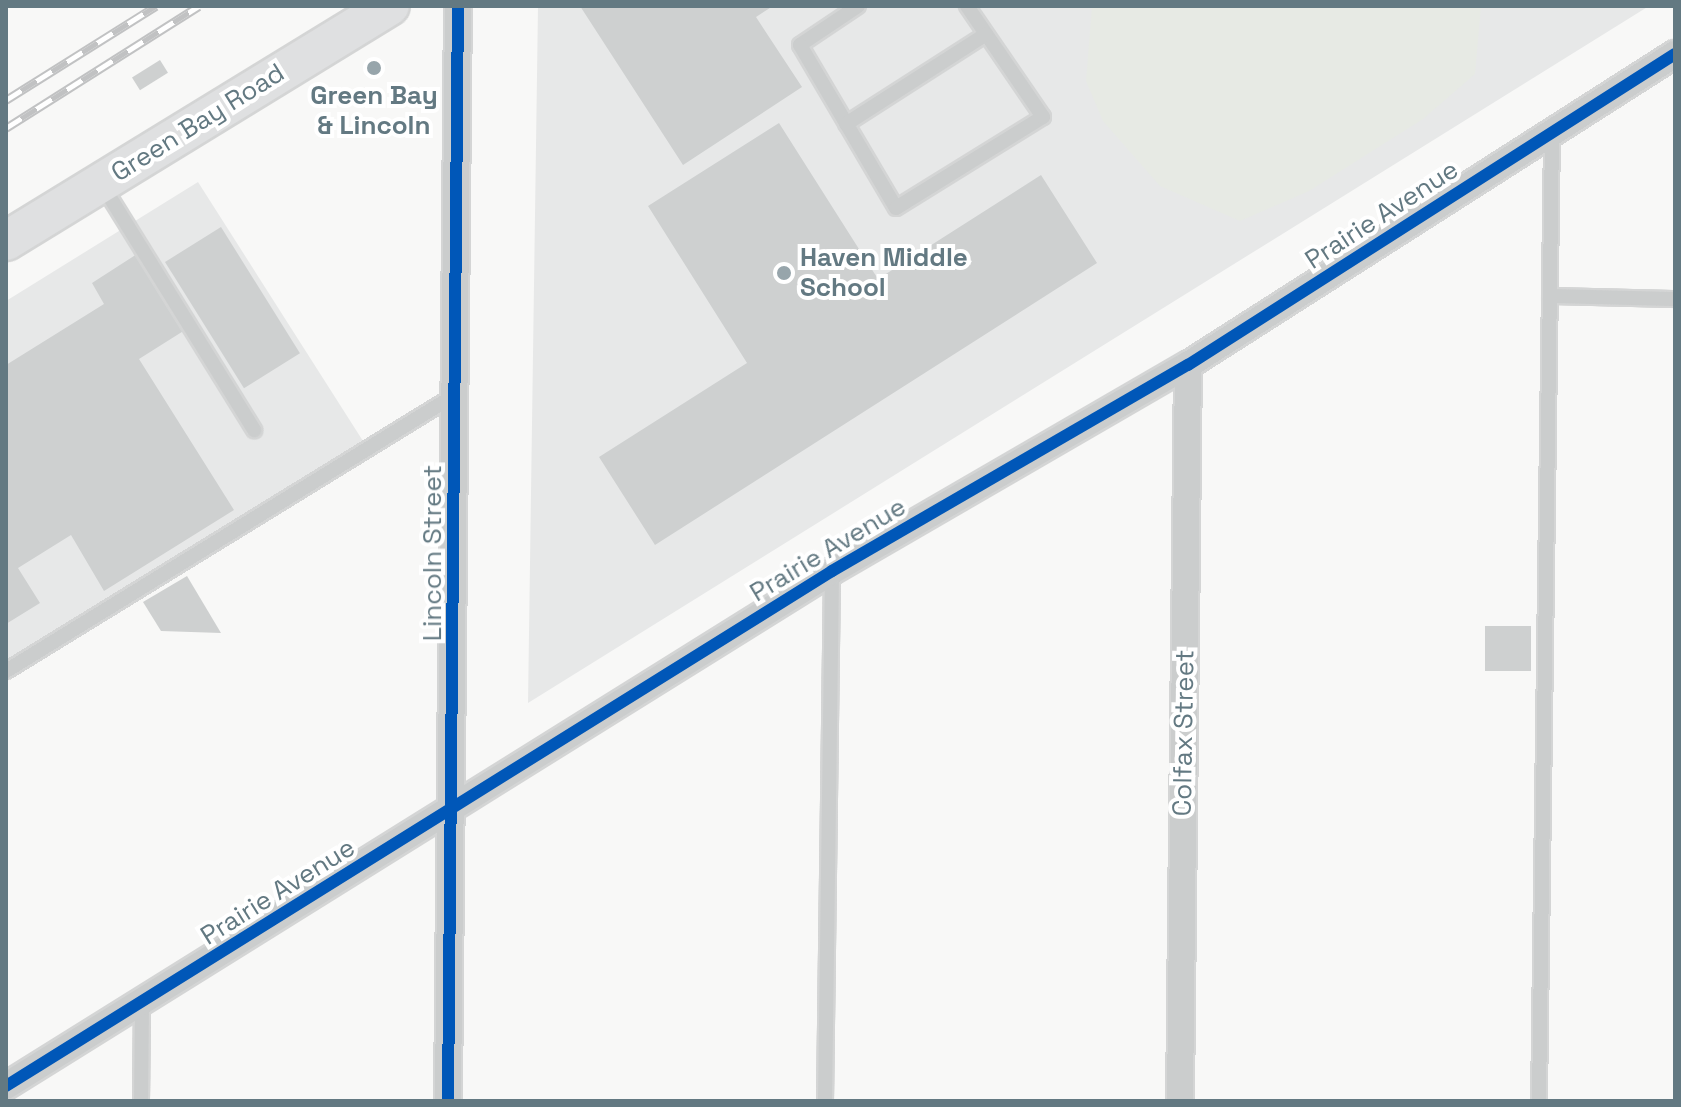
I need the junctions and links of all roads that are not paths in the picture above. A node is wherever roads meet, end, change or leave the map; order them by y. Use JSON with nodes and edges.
{"nodes":[{"id":1,"x":390,"y":6,"type":"edge"},
{"id":2,"x":458,"y":6,"type":"edge"},
{"id":3,"x":858,"y":6,"type":"edge"},
{"id":4,"x":967,"y":6,"type":"edge"},
{"id":5,"x":986,"y":34,"type":"junction"},
{"id":6,"x":1675,"y":54,"type":"edge"},
{"id":7,"x":846,"y":124,"type":"junction"},
{"id":8,"x":1552,"y":132,"type":"junction"},
{"id":9,"x":101,"y":183,"type":"junction"},
{"id":10,"x":6,"y":241,"type":"edge"},
{"id":11,"x":1550,"y":296,"type":"junction"},
{"id":12,"x":1675,"y":299,"type":"edge"},
{"id":13,"x":1188,"y":365,"type":"junction"},
{"id":14,"x":455,"y":395,"type":"junction"},
{"id":15,"x":254,"y":430,"type":"dead end"},
{"id":16,"x":832,"y":571,"type":"junction"},
{"id":17,"x":6,"y":671,"type":"edge"},
{"id":18,"x":453,"y":809,"type":"junction"},
{"id":19,"x":142,"y":1001,"type":"junction"},
{"id":20,"x":6,"y":1086,"type":"edge"},
{"id":21,"x":141,"y":1101,"type":"edge"},
{"id":22,"x":448,"y":1101,"type":"edge"},
{"id":23,"x":825,"y":1101,"type":"edge"},
{"id":24,"x":1180,"y":1101,"type":"edge"},
{"id":25,"x":1539,"y":1101,"type":"edge"}],
"edges":[{"from":1,"to":9,"type":"main road","name":"Green Bay Road"},
{"from":2,"to":14,"type":"street","name":"Lincoln Street"},
{"from":3,"to":7,"type":"lane"},
{"from":4,"to":5,"type":"lane"},
{"from":5,"to":7,"type":"lane"},
{"from":5,"to":7,"type":"lane"},
{"from":6,"to":8,"type":"street","name":"Prairie Avenue"},
{"from":8,"to":11,"type":"lane"},
{"from":8,"to":13,"type":"street","name":"Prairie Avenue"},
{"from":9,"to":10,"type":"main road","name":"Green Bay Road"},
{"from":9,"to":15,"type":"lane"},
{"from":11,"to":12,"type":"lane"},
{"from":11,"to":25,"type":"lane"},
{"from":13,"to":16,"type":"street","name":"Prairie Avenue"},
{"from":13,"to":24,"type":"street","name":"Colfax Street"},
{"from":14,"to":17,"type":"lane"},
{"from":14,"to":18,"type":"street","name":"Lincoln Street"},
{"from":16,"to":18,"type":"street","name":"Prairie Avenue"},
{"from":16,"to":23,"type":"lane"},
{"from":18,"to":19,"type":"street","name":"Prairie Avenue"},
{"from":18,"to":22,"type":"street","name":"Lincoln Street"},
{"from":19,"to":20,"type":"street","name":"Prairie Avenue"},
{"from":19,"to":21,"type":"lane"}]}
